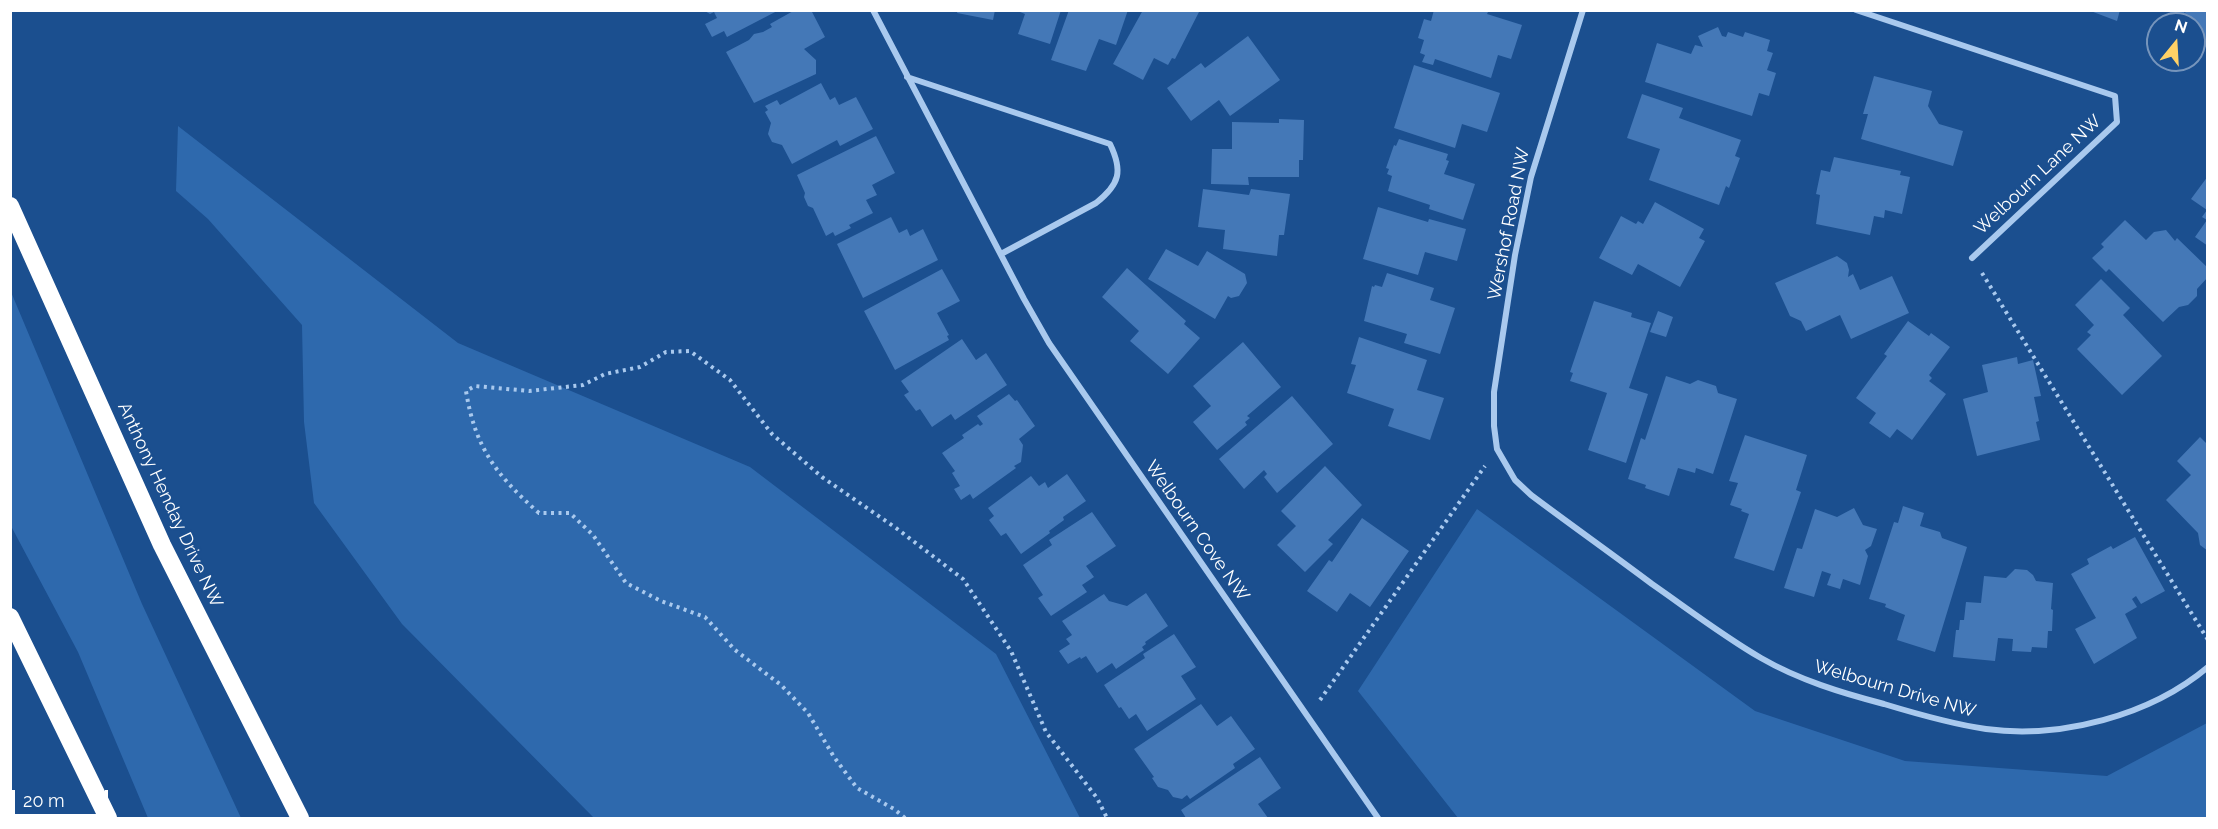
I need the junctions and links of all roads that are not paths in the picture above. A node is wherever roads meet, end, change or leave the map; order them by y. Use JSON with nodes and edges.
{"nodes":[{"id":1,"x":873,"y":10,"type":"edge"},
{"id":2,"x":1583,"y":10,"type":"edge"},
{"id":3,"x":1856,"y":10,"type":"edge"},
{"id":4,"x":907,"y":76,"type":"junction"},
{"id":5,"x":11,"y":206,"type":"edge"},
{"id":6,"x":1001,"y":254,"type":"junction"},
{"id":7,"x":1972,"y":258,"type":"road end"},
{"id":8,"x":1497,"y":449,"type":"joint"},
{"id":9,"x":10,"y":617,"type":"edge"},
{"id":10,"x":2208,"y":667,"type":"edge"},
{"id":11,"x":108,"y":819,"type":"edge"},
{"id":12,"x":300,"y":819,"type":"edge"},
{"id":13,"x":1378,"y":819,"type":"edge"}],
"edges":[{"from":1,"to":4,"type":"street","name":"Welbourn Cove NW"},
{"from":2,"to":8,"type":"street","name":"Wershof Road NW"},
{"from":3,"to":7,"type":"street","name":"Welbourn Lane NW"},
{"from":4,"to":6,"type":"street","name":"Welbourn Cove NW"},
{"from":4,"to":6,"type":"street"},
{"from":5,"to":12,"type":"highway","name":"Anthony Henday Drive NW"},
{"from":6,"to":13,"type":"street","name":"Welbourn Cove NW"},
{"from":8,"to":10,"type":"street","name":"Welbourn Drive NW"},
{"from":9,"to":11,"type":"highway"}]}
